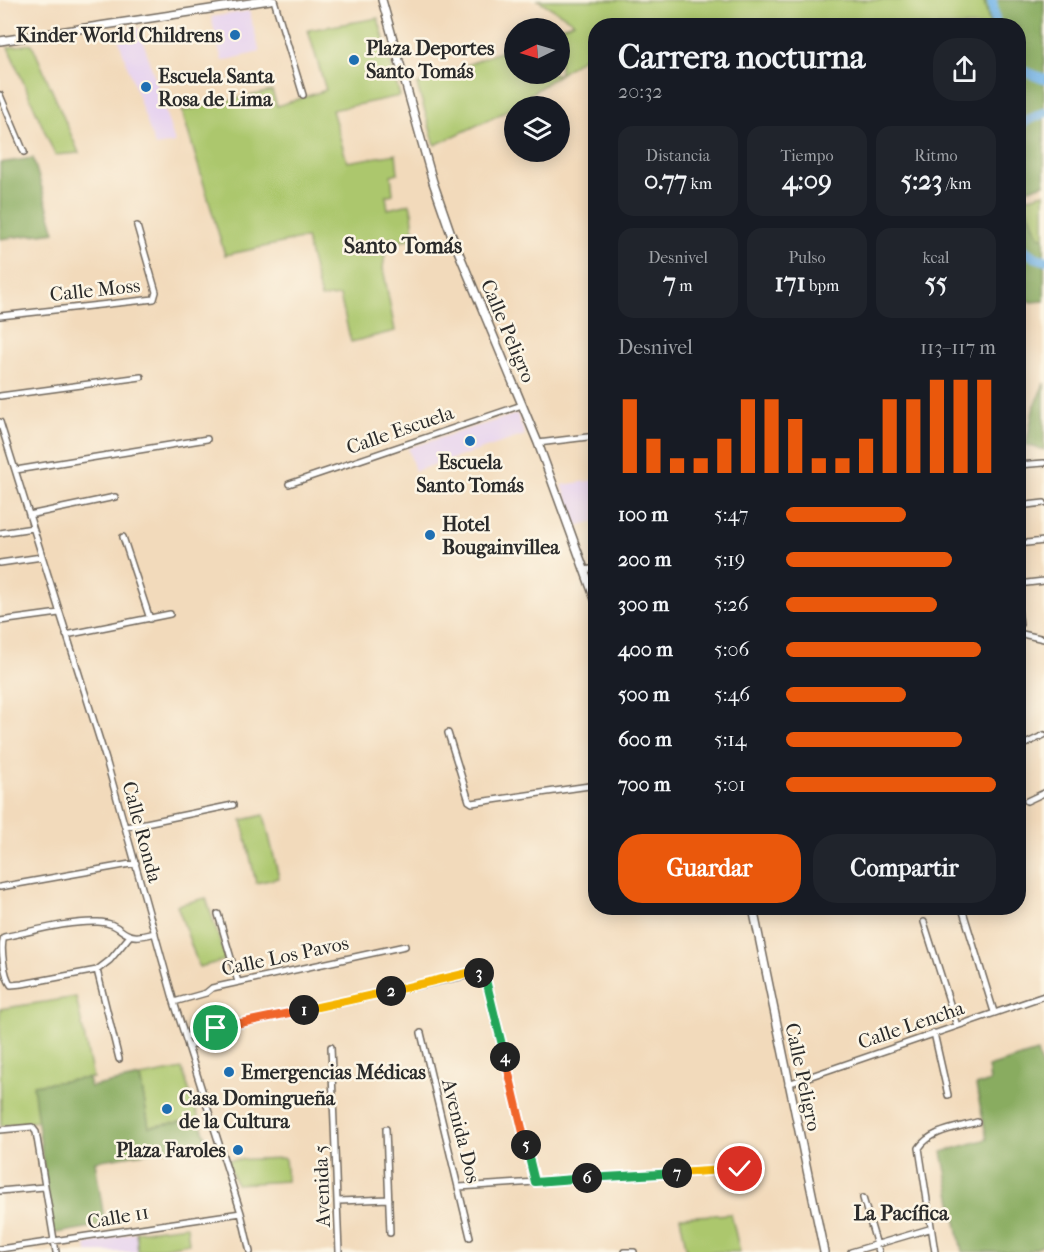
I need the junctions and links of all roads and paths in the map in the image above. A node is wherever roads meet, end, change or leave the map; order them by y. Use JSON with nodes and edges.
{"nodes":[{"id":1,"x":272,"y":0,"type":"edge"},
{"id":2,"x":381,"y":0,"type":"edge"},
{"id":3,"x":0,"y":41,"type":"edge"},
{"id":4,"x":0,"y":95,"type":"edge"},
{"id":5,"x":303,"y":95,"type":"dead end"},
{"id":6,"x":24,"y":152,"type":"dead end"},
{"id":7,"x":137,"y":226,"type":"dead end"},
{"id":8,"x":0,"y":316,"type":"edge"},
{"id":9,"x":141,"y":377,"type":"dead end"},
{"id":10,"x":0,"y":396,"type":"edge"},
{"id":11,"x":522,"y":405,"type":"junction"},
{"id":12,"x":0,"y":422,"type":"edge"},
{"id":13,"x":588,"y":437,"type":"edge"},
{"id":14,"x":207,"y":439,"type":"dead end"},
{"id":15,"x":538,"y":443,"type":"junction"},
{"id":16,"x":1044,"y":462,"type":"edge"},
{"id":17,"x":1026,"y":464,"type":"edge"},
{"id":18,"x":16,"y":470,"type":"junction"},
{"id":19,"x":289,"y":484,"type":"dead end"},
{"id":20,"x":115,"y":497,"type":"dead end"},
{"id":21,"x":1044,"y":503,"type":"edge"},
{"id":22,"x":1026,"y":505,"type":"edge"},
{"id":23,"x":29,"y":515,"type":"junction"},
{"id":24,"x":33,"y":528,"type":"junction"},
{"id":25,"x":0,"y":533,"type":"edge"},
{"id":26,"x":123,"y":537,"type":"dead end"},
{"id":27,"x":1044,"y":541,"type":"edge"},
{"id":28,"x":1026,"y":543,"type":"edge"},
{"id":29,"x":42,"y":557,"type":"junction"},
{"id":30,"x":0,"y":563,"type":"edge"},
{"id":31,"x":588,"y":569,"type":"edge"},
{"id":32,"x":585,"y":570,"type":"junction"},
{"id":33,"x":588,"y":579,"type":"edge"},
{"id":34,"x":1044,"y":581,"type":"edge"},
{"id":35,"x":1026,"y":583,"type":"edge"},
{"id":36,"x":59,"y":613,"type":"junction"},
{"id":37,"x":170,"y":614,"type":"dead end"},
{"id":38,"x":150,"y":619,"type":"junction"},
{"id":39,"x":0,"y":621,"type":"edge"},
{"id":40,"x":66,"y":635,"type":"junction"},
{"id":41,"x":1026,"y":635,"type":"edge"},
{"id":42,"x":1044,"y":639,"type":"edge"},
{"id":43,"x":448,"y":733,"type":"dead end"},
{"id":44,"x":1044,"y":735,"type":"edge"},
{"id":45,"x":1026,"y":744,"type":"edge"},
{"id":46,"x":588,"y":786,"type":"edge"},
{"id":47,"x":1044,"y":793,"type":"edge"},
{"id":48,"x":1027,"y":801,"type":"dead end"},
{"id":49,"x":233,"y":805,"type":"dead end"},
{"id":50,"x":126,"y":827,"type":"junction"},
{"id":51,"x":136,"y":863,"type":"junction"},
{"id":52,"x":0,"y":887,"type":"edge"},
{"id":53,"x":218,"y":914,"type":"dead end"},
{"id":54,"x":754,"y":915,"type":"edge"},
{"id":55,"x":964,"y":915,"type":"edge"},
{"id":56,"x":924,"y":922,"type":"dead end"},
{"id":57,"x":155,"y":933,"type":"junction"},
{"id":58,"x":129,"y":937,"type":"junction"},
{"id":59,"x":405,"y":946,"type":"dead end"},
{"id":60,"x":97,"y":970,"type":"junction"},
{"id":61,"x":238,"y":982,"type":"junction"},
{"id":62,"x":1044,"y":996,"type":"edge"},
{"id":63,"x":174,"y":1002,"type":"junction"},
{"id":64,"x":994,"y":1012,"type":"junction"},
{"id":65,"x":957,"y":1026,"type":"junction"},
{"id":66,"x":222,"y":1028,"type":"junction"},
{"id":67,"x":421,"y":1033,"type":"dead end"},
{"id":68,"x":934,"y":1033,"type":"junction"},
{"id":69,"x":185,"y":1037,"type":"junction"},
{"id":70,"x":188,"y":1047,"type":"junction"},
{"id":71,"x":331,"y":1047,"type":"dead end"},
{"id":72,"x":119,"y":1059,"type":"dead end"},
{"id":73,"x":788,"y":1084,"type":"junction"},
{"id":74,"x":948,"y":1095,"type":"dead end"},
{"id":75,"x":977,"y":1122,"type":"dead end"},
{"id":76,"x":0,"y":1130,"type":"edge"},
{"id":77,"x":386,"y":1130,"type":"dead end"},
{"id":78,"x":745,"y":1174,"type":"dead end"},
{"id":79,"x":535,"y":1182,"type":"junction"},
{"id":80,"x":44,"y":1187,"type":"junction"},
{"id":81,"x":459,"y":1187,"type":"junction"},
{"id":82,"x":0,"y":1191,"type":"edge"},
{"id":83,"x":863,"y":1198,"type":"dead end"},
{"id":84,"x":389,"y":1199,"type":"junction"},
{"id":85,"x":339,"y":1201,"type":"junction"},
{"id":86,"x":240,"y":1213,"type":"junction"},
{"id":87,"x":929,"y":1229,"type":"junction"},
{"id":88,"x":390,"y":1233,"type":"dead end"},
{"id":89,"x":470,"y":1237,"type":"dead end"},
{"id":90,"x":54,"y":1242,"type":"junction"},
{"id":91,"x":876,"y":1244,"type":"junction"},
{"id":92,"x":0,"y":1249,"type":"edge"},
{"id":93,"x":56,"y":1252,"type":"edge"},
{"id":94,"x":250,"y":1252,"type":"edge"},
{"id":95,"x":339,"y":1252,"type":"edge"},
{"id":96,"x":624,"y":1252,"type":"edge"},
{"id":97,"x":634,"y":1252,"type":"edge"},
{"id":98,"x":824,"y":1252,"type":"edge"},
{"id":99,"x":851,"y":1252,"type":"edge"},
{"id":100,"x":879,"y":1252,"type":"edge"},
{"id":101,"x":935,"y":1252,"type":"edge"}],
"edges":[{"from":1,"to":3,"type":"main road"},
{"from":1,"to":5,"type":"street"},
{"from":2,"to":11,"type":"main road","name":"Calle Peligro"},
{"from":4,"to":6,"type":"street"},
{"from":7,"to":8,"type":"street","name":"Calle Moss"},
{"from":9,"to":10,"type":"street"},
{"from":11,"to":15,"type":"main road","name":"Calle Peligro"},
{"from":11,"to":19,"type":"street","name":"Calle Escuela"},
{"from":12,"to":18,"type":"street","name":"Calle Ronda"},
{"from":13,"to":15,"type":"street"},
{"from":14,"to":18,"type":"street"},
{"from":15,"to":32,"type":"main road","name":"Calle Peligro"},
{"from":16,"to":17,"type":"street"},
{"from":18,"to":23,"type":"street","name":"Calle Ronda"},
{"from":20,"to":23,"type":"street"},
{"from":21,"to":22,"type":"street"},
{"from":23,"to":24,"type":"street","name":"Calle Ronda"},
{"from":24,"to":25,"type":"street"},
{"from":24,"to":29,"type":"street","name":"Calle Ronda"},
{"from":26,"to":38,"type":"street"},
{"from":27,"to":28,"type":"street"},
{"from":29,"to":30,"type":"street"},
{"from":29,"to":36,"type":"street","name":"Calle Ronda"},
{"from":31,"to":32,"type":"street"},
{"from":32,"to":33,"type":"main road","name":"Calle Peligro"},
{"from":34,"to":35,"type":"street"},
{"from":36,"to":39,"type":"street"},
{"from":36,"to":40,"type":"street","name":"Calle Ronda"},
{"from":37,"to":38,"type":"street"},
{"from":38,"to":40,"type":"street"},
{"from":40,"to":50,"type":"street","name":"Calle Ronda"},
{"from":41,"to":42,"type":"street"},
{"from":43,"to":46,"type":"street"},
{"from":44,"to":45,"type":"street"},
{"from":47,"to":48,"type":"street"},
{"from":49,"to":50,"type":"street"},
{"from":50,"to":51,"type":"street","name":"Calle Ronda"},
{"from":51,"to":52,"type":"street"},
{"from":51,"to":57,"type":"street","name":"Calle Ronda"},
{"from":53,"to":61,"type":"street"},
{"from":54,"to":73,"type":"main road","name":"Calle Peligro"},
{"from":55,"to":64,"type":"street"},
{"from":56,"to":65,"type":"street"},
{"from":57,"to":58,"type":"street"},
{"from":57,"to":63,"type":"street","name":"Calle Ronda"},
{"from":58,"to":60,"type":"street"},
{"from":58,"to":60,"type":"street"},
{"from":59,"to":61,"type":"street","name":"Calle Los Pavos"},
{"from":60,"to":72,"type":"street"},
{"from":61,"to":63,"type":"street","name":"Calle Los Pavos"},
{"from":62,"to":64,"type":"street","name":"Calle Lencha"},
{"from":63,"to":69,"type":"street","name":"Calle Ronda"},
{"from":64,"to":65,"type":"street","name":"Calle Lencha"},
{"from":65,"to":68,"type":"street","name":"Calle Lencha"},
{"from":66,"to":69,"type":"street"},
{"from":66,"to":70,"type":"street"},
{"from":66,"to":79,"type":"street"},
{"from":67,"to":81,"type":"street","name":"Avenida Dos"},
{"from":68,"to":73,"type":"street","name":"Calle Lencha"},
{"from":68,"to":74,"type":"street"},
{"from":69,"to":70,"type":"street","name":"Calle Ronda"},
{"from":70,"to":86,"type":"street","name":"Calle Ronda"},
{"from":71,"to":85,"type":"street","name":"Avenida 5"},
{"from":73,"to":98,"type":"main road","name":"Calle Peligro"},
{"from":75,"to":87,"type":"street"},
{"from":76,"to":80,"type":"street"},
{"from":77,"to":84,"type":"street"},
{"from":78,"to":79,"type":"street"},
{"from":79,"to":81,"type":"street"},
{"from":80,"to":82,"type":"street"},
{"from":80,"to":90,"type":"street"},
{"from":81,"to":89,"type":"street","name":"Avenida Dos"},
{"from":83,"to":91,"type":"street"},
{"from":84,"to":85,"type":"street"},
{"from":84,"to":88,"type":"street"},
{"from":85,"to":95,"type":"street","name":"Avenida 5"},
{"from":86,"to":90,"type":"street","name":"Calle 11"},
{"from":86,"to":94,"type":"street","name":"Calle Ronda"},
{"from":87,"to":91,"type":"street"},
{"from":87,"to":101,"type":"street"},
{"from":90,"to":92,"type":"street","name":"Calle 11"},
{"from":90,"to":93,"type":"street"},
{"from":91,"to":99,"type":"street"},
{"from":91,"to":100,"type":"street"},
{"from":96,"to":97,"type":"street"}]}
